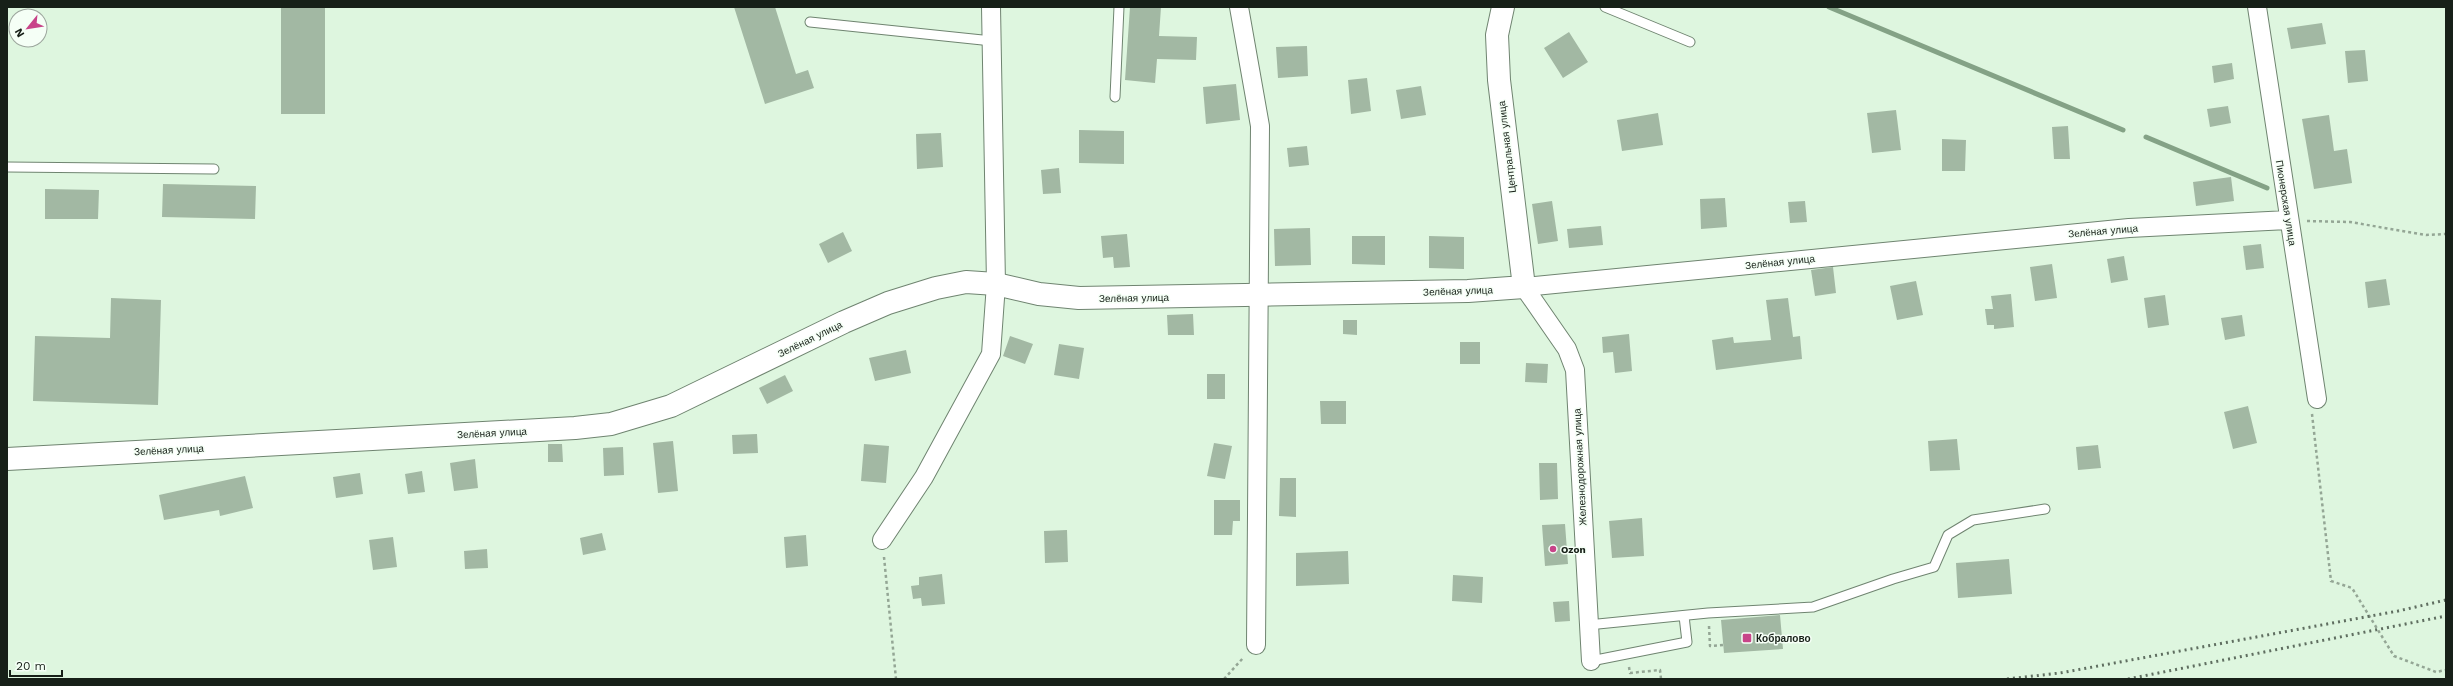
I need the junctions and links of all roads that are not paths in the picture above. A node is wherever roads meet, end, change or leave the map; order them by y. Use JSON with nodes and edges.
{"nodes":[{"id":1,"x":991,"y":7,"type":"edge"},
{"id":2,"x":1118,"y":7,"type":"edge"},
{"id":3,"x":1239,"y":7,"type":"edge"},
{"id":4,"x":1491,"y":7,"type":"edge"},
{"id":5,"x":1504,"y":7,"type":"edge"},
{"id":6,"x":1605,"y":7,"type":"edge"},
{"id":7,"x":2257,"y":7,"type":"edge"},
{"id":8,"x":810,"y":22,"type":"dead end"},
{"id":9,"x":1497,"y":35,"type":"junction"},
{"id":10,"x":992,"y":41,"type":"junction"},
{"id":11,"x":1690,"y":42,"type":"dead end"},
{"id":12,"x":1115,"y":97,"type":"dead end"},
{"id":13,"x":7,"y":167,"type":"edge"},
{"id":14,"x":214,"y":169,"type":"dead end"},
{"id":15,"x":2289,"y":220,"type":"junction"},
{"id":16,"x":996,"y":284,"type":"junction"},
{"id":17,"x":1524,"y":287,"type":"junction"},
{"id":18,"x":1260,"y":296,"type":"junction"},
{"id":19,"x":2317,"y":399,"type":"road end"},
{"id":20,"x":7,"y":459,"type":"edge"},
{"id":21,"x":2046,"y":509,"type":"dead end"},
{"id":22,"x":882,"y":540,"type":"road end"},
{"id":23,"x":1684,"y":616,"type":"junction"},
{"id":24,"x":1588,"y":625,"type":"junction"},
{"id":25,"x":1256,"y":644,"type":"road end"},
{"id":26,"x":1591,"y":661,"type":"joint"}],
"edges":[{"from":1,"to":10,"type":"street"},
{"from":2,"to":12,"type":"lane"},
{"from":3,"to":18,"type":"street"},
{"from":4,"to":9,"type":"street"},
{"from":5,"to":9,"type":"street","name":"Центральная улица"},
{"from":6,"to":11,"type":"lane"},
{"from":7,"to":15,"type":"street","name":"Пионерская улица"},
{"from":8,"to":10,"type":"lane"},
{"from":9,"to":17,"type":"street","name":"Центральная улица"},
{"from":10,"to":16,"type":"street"},
{"from":13,"to":14,"type":"lane"},
{"from":15,"to":17,"type":"street","name":"Зелёная улица"},
{"from":15,"to":19,"type":"street","name":"Пионерская улица"},
{"from":16,"to":18,"type":"street","name":"Зелёная улица"},
{"from":16,"to":20,"type":"street","name":"Зелёная улица"},
{"from":16,"to":22,"type":"street"},
{"from":17,"to":18,"type":"street","name":"Зелёная улица"},
{"from":17,"to":24,"type":"street","name":"Железнодорожная улица"},
{"from":18,"to":25,"type":"street"},
{"from":21,"to":23,"type":"lane"},
{"from":23,"to":24,"type":"lane"},
{"from":23,"to":26,"type":"lane"},
{"from":24,"to":26,"type":"street","name":"Железнодорожная улица"}]}
